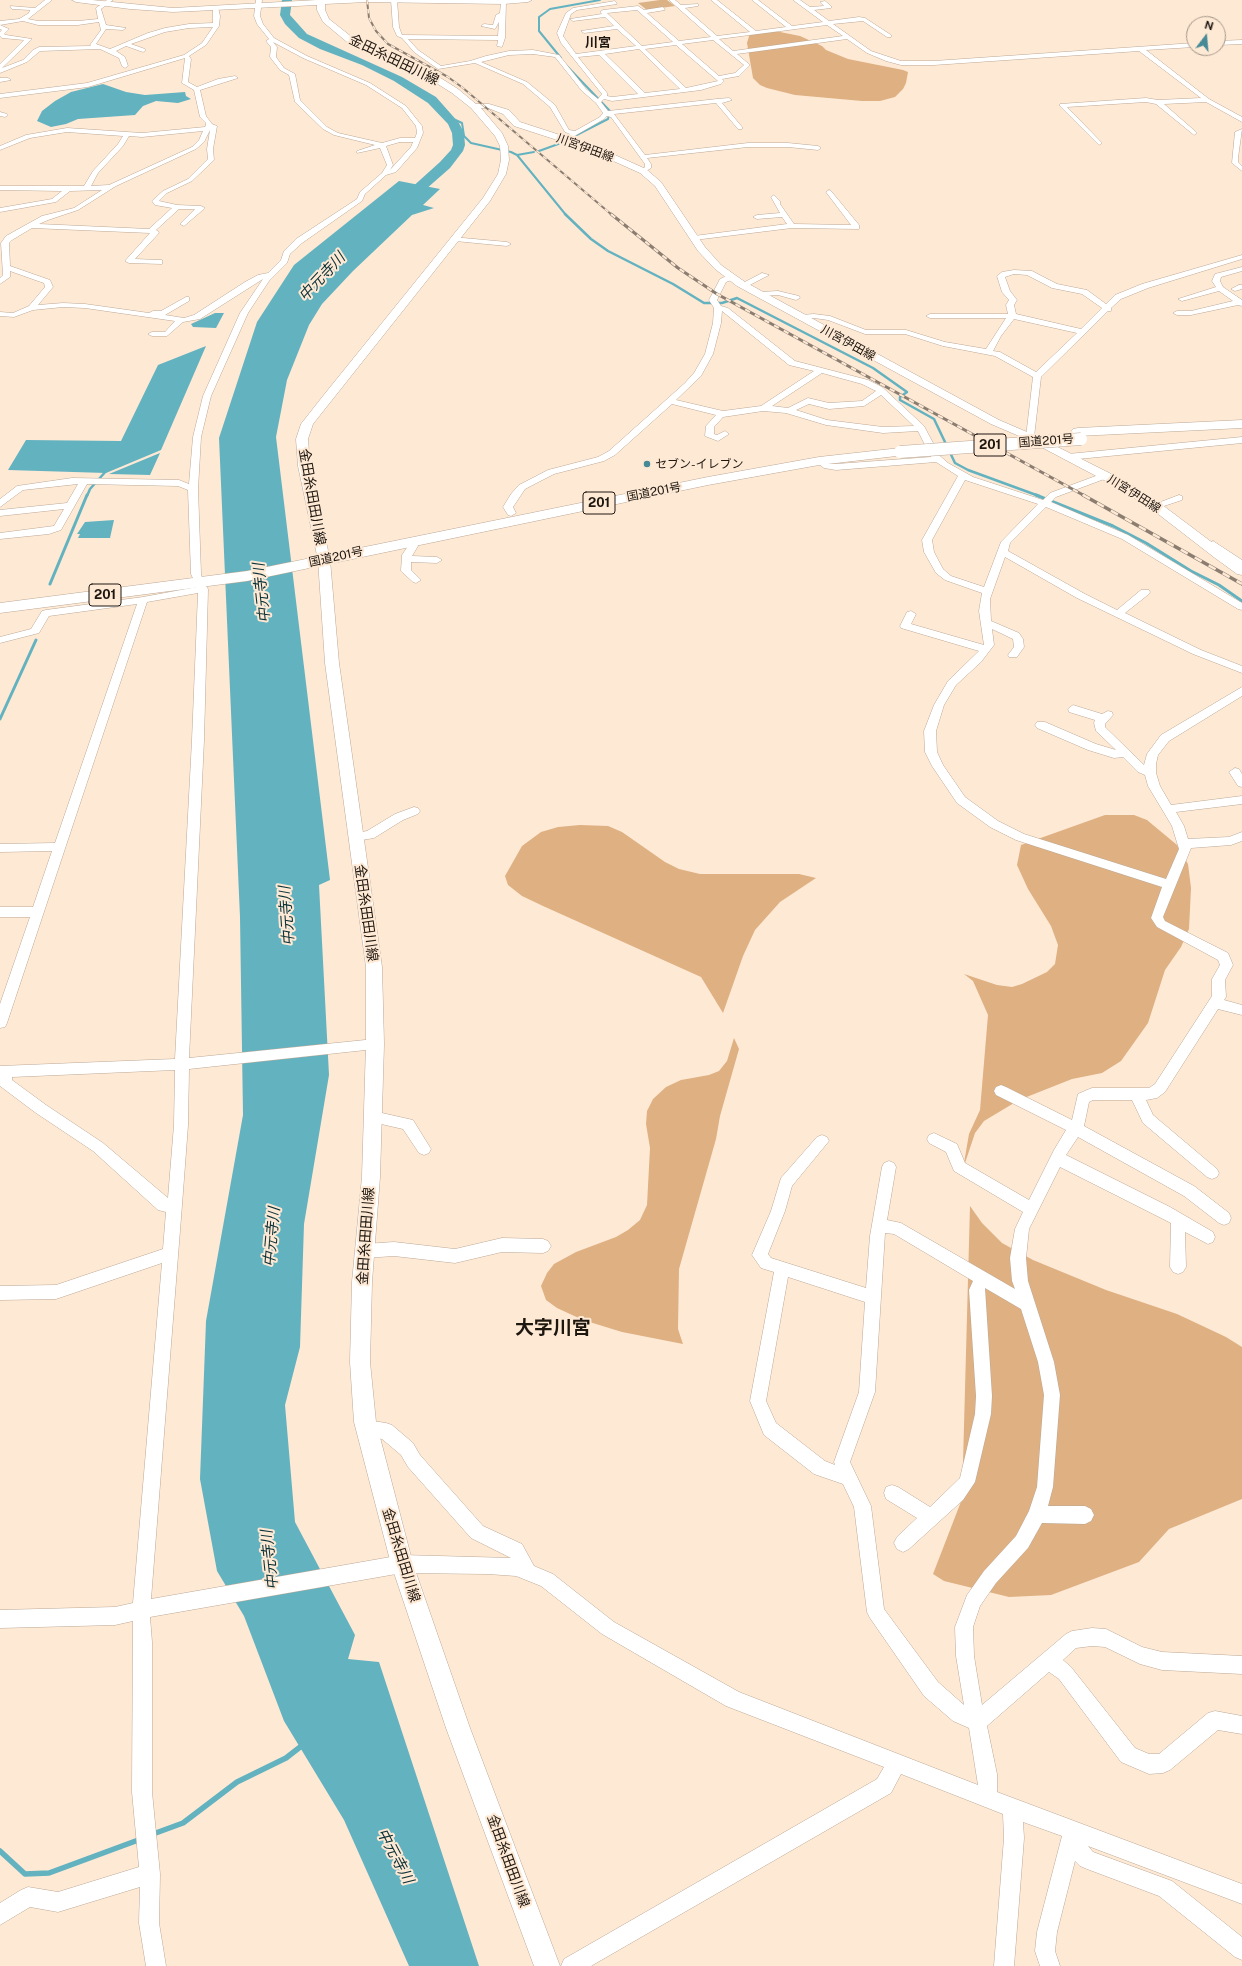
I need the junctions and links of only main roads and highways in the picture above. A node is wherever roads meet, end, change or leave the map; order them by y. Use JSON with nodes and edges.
{"nodes":[{"id":1,"x":76,"y":0,"type":"edge"},
{"id":2,"x":394,"y":0,"type":"edge"},
{"id":3,"x":460,"y":0,"type":"edge"},
{"id":4,"x":528,"y":0,"type":"edge"},
{"id":5,"x":92,"y":1,"type":"edge"},
{"id":6,"x":319,"y":1,"type":"edge"},
{"id":7,"x":108,"y":2,"type":"edge"},
{"id":8,"x":259,"y":3,"type":"edge"},
{"id":9,"x":474,"y":106,"type":"junction"},
{"id":10,"x":1242,"y":424,"type":"edge"},
{"id":11,"x":1242,"y":430,"type":"edge"},
{"id":12,"x":1080,"y":435,"type":"junction"},
{"id":13,"x":899,"y":449,"type":"junction"},
{"id":14,"x":323,"y":556,"type":"junction"},
{"id":15,"x":1242,"y":571,"type":"edge"},
{"id":16,"x":203,"y":580,"type":"junction"},
{"id":17,"x":0,"y":601,"type":"edge"},
{"id":18,"x":0,"y":608,"type":"edge"},
{"id":19,"x":547,"y":1966,"type":"edge"}],
"edges":[{"from":1,"to":5,"type":"main road"},
{"from":2,"to":3,"type":"main road"},
{"from":2,"to":6,"type":"main road"},
{"from":3,"to":4,"type":"main road"},
{"from":5,"to":7,"type":"main road"},
{"from":6,"to":8,"type":"main road"},
{"from":6,"to":9,"type":"main road","name":"金田糸田田川線"},
{"from":7,"to":8,"type":"main road"},
{"from":9,"to":14,"type":"main road","name":"金田糸田田川線"},
{"from":9,"to":15,"type":"main road","name":"川宮伊田線"},
{"from":10,"to":12,"type":"highway","name":"国道201号","number":"201"},
{"from":11,"to":12,"type":"highway","name":"国道201号","number":"201"},
{"from":12,"to":13,"type":"highway","name":"国道201号","number":"201","bridge":true},
{"from":13,"to":14,"type":"highway","name":"国道201号","number":"201"},
{"from":13,"to":14,"type":"highway","name":"国道201号","number":"201"},
{"from":14,"to":16,"type":"highway","name":"国道201号","number":"201"},
{"from":14,"to":19,"type":"main road","name":"金田糸田田川線"},
{"from":16,"to":17,"type":"highway","name":"国道201号","number":"201"},
{"from":16,"to":18,"type":"highway","name":"国道201号","number":"201"}]}
